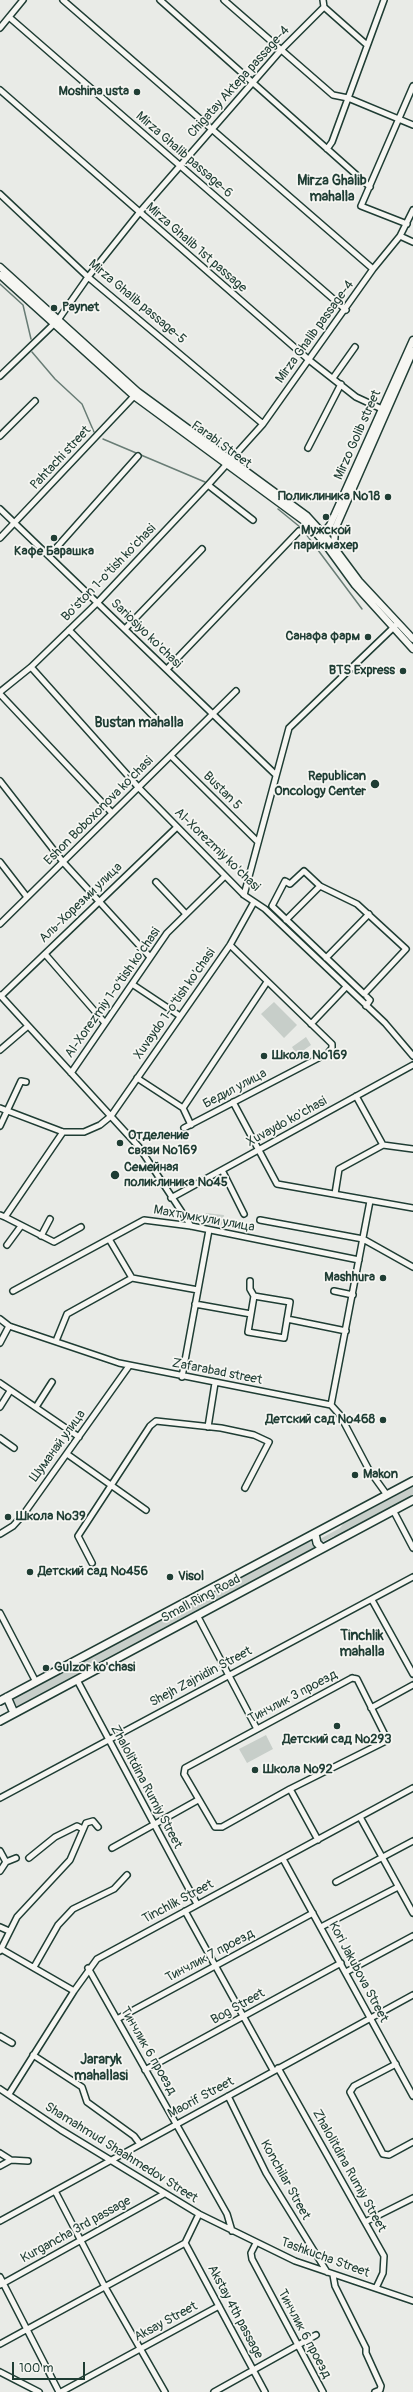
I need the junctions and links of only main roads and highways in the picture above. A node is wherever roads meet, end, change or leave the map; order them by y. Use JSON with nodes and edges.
{"nodes":[{"id":1,"x":0,"y":268,"type":"edge"},
{"id":2,"x":0,"y":275,"type":"edge"},
{"id":3,"x":56,"y":322,"type":"junction"},
{"id":4,"x":413,"y":340,"type":"edge"},
{"id":5,"x":413,"y":351,"type":"edge"},
{"id":6,"x":385,"y":410,"type":"junction"},
{"id":7,"x":334,"y":530,"type":"junction"},
{"id":8,"x":324,"y":538,"type":"junction"},
{"id":9,"x":334,"y":547,"type":"junction"},
{"id":10,"x":413,"y":639,"type":"edge"},
{"id":11,"x":413,"y":649,"type":"edge"},
{"id":12,"x":413,"y":1481,"type":"edge"},
{"id":13,"x":413,"y":1500,"type":"edge"},
{"id":14,"x":315,"y":1534,"type":"junction"},
{"id":15,"x":322,"y":1548,"type":"junction"},
{"id":16,"x":7,"y":1697,"type":"junction"},
{"id":17,"x":0,"y":1701,"type":"edge"},
{"id":18,"x":14,"y":1713,"type":"junction"},
{"id":19,"x":0,"y":1720,"type":"edge"}],
"edges":[{"from":1,"to":3,"type":"main road","name":"Farabi Street"},
{"from":2,"to":3,"type":"main road","name":"Farabi Street"},
{"from":3,"to":8,"type":"main road","name":"Farabi Street"},
{"from":4,"to":6,"type":"main road","name":"Mirzo Golib street"},
{"from":5,"to":6,"type":"main road","name":"Mirzo Golib street"},
{"from":6,"to":7,"type":"main road","name":"Mirzo Golib street"},
{"from":6,"to":8,"type":"main road","name":"Mirzo Golib street"},
{"from":7,"to":8,"type":"main road"},
{"from":7,"to":9,"type":"main road","name":"Mirzo Golib street"},
{"from":8,"to":9,"type":"main road","name":"Farabi Street"},
{"from":8,"to":11,"type":"main road","name":"Farabi Street"},
{"from":9,"to":10,"type":"main road","name":"Farabi Street"},
{"from":12,"to":14,"type":"highway","name":"Small Ring Road"},
{"from":13,"to":15,"type":"highway","name":"Small Ring Road"},
{"from":14,"to":15,"type":"highway"},
{"from":14,"to":16,"type":"highway","name":"Small Ring Road"},
{"from":15,"to":18,"type":"highway","name":"Small Ring Road"},
{"from":16,"to":17,"type":"highway","name":"Small Ring Road"},
{"from":16,"to":18,"type":"highway"},
{"from":18,"to":19,"type":"highway","name":"Small Ring Road"}]}
